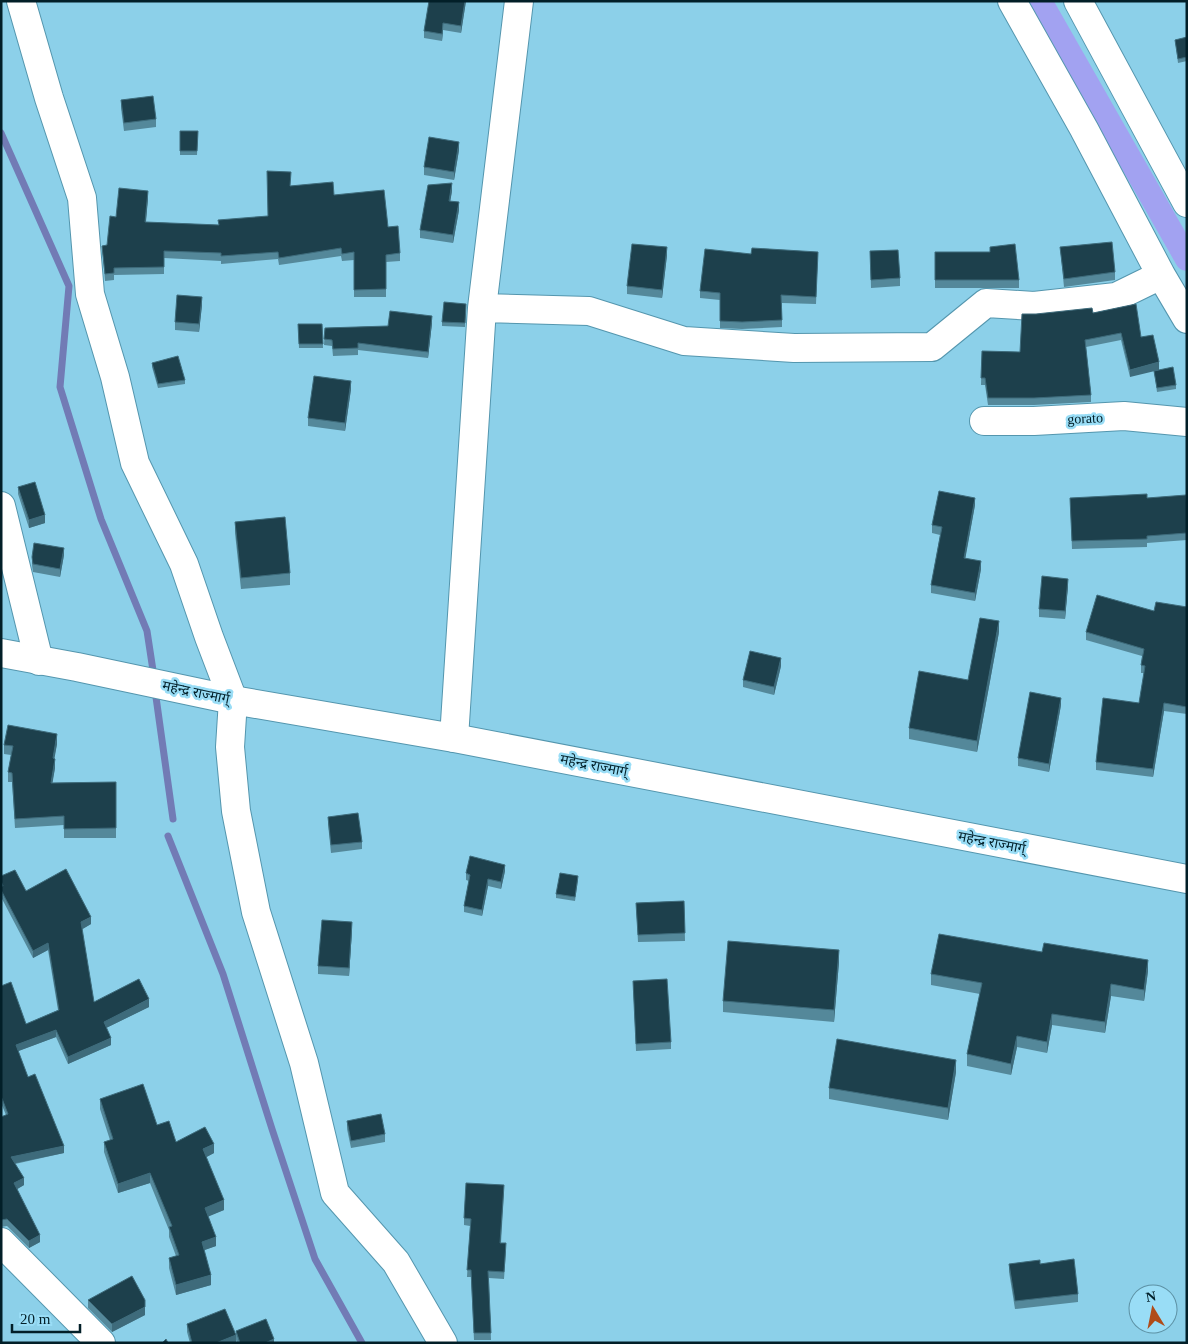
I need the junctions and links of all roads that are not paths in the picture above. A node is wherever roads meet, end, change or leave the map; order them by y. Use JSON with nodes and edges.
{"nodes":[{"id":1,"x":21,"y":1,"type":"edge"},
{"id":2,"x":519,"y":1,"type":"edge"},
{"id":3,"x":1012,"y":1,"type":"edge"},
{"id":4,"x":1078,"y":1,"type":"edge"},
{"id":5,"x":1187,"y":203,"type":"edge"},
{"id":6,"x":1161,"y":275,"type":"junction"},
{"id":7,"x":482,"y":308,"type":"junction"},
{"id":8,"x":1187,"y":319,"type":"edge"},
{"id":9,"x":984,"y":422,"type":"dead end"},
{"id":10,"x":1187,"y":422,"type":"edge"},
{"id":11,"x":1,"y":506,"type":"edge"},
{"id":12,"x":1,"y":653,"type":"edge"},
{"id":13,"x":39,"y":661,"type":"junction"},
{"id":14,"x":223,"y":697,"type":"junction"},
{"id":15,"x":454,"y":738,"type":"junction"},
{"id":16,"x":1187,"y":879,"type":"edge"},
{"id":17,"x":1,"y":1242,"type":"edge"},
{"id":18,"x":101,"y":1343,"type":"edge"},
{"id":19,"x":443,"y":1343,"type":"edge"}],
"edges":[{"from":1,"to":14,"type":"main road"},
{"from":2,"to":7,"type":"main road"},
{"from":3,"to":6,"type":"main road"},
{"from":4,"to":5,"type":"main road"},
{"from":6,"to":7,"type":"main road"},
{"from":6,"to":8,"type":"main road"},
{"from":7,"to":15,"type":"main road"},
{"from":9,"to":10,"type":"main road","name":"gorato"},
{"from":11,"to":13,"type":"main road"},
{"from":12,"to":13,"type":"main road","name":"महेन्द्र राज्मार्ग्"},
{"from":13,"to":14,"type":"main road","name":"महेन्द्र राज्मार्ग्"},
{"from":14,"to":15,"type":"main road","name":"महेन्द्र राज्मार्ग्"},
{"from":14,"to":19,"type":"main road"},
{"from":15,"to":16,"type":"main road","name":"महेन्द्र राज्मार्ग्"},
{"from":17,"to":18,"type":"main road"}]}
